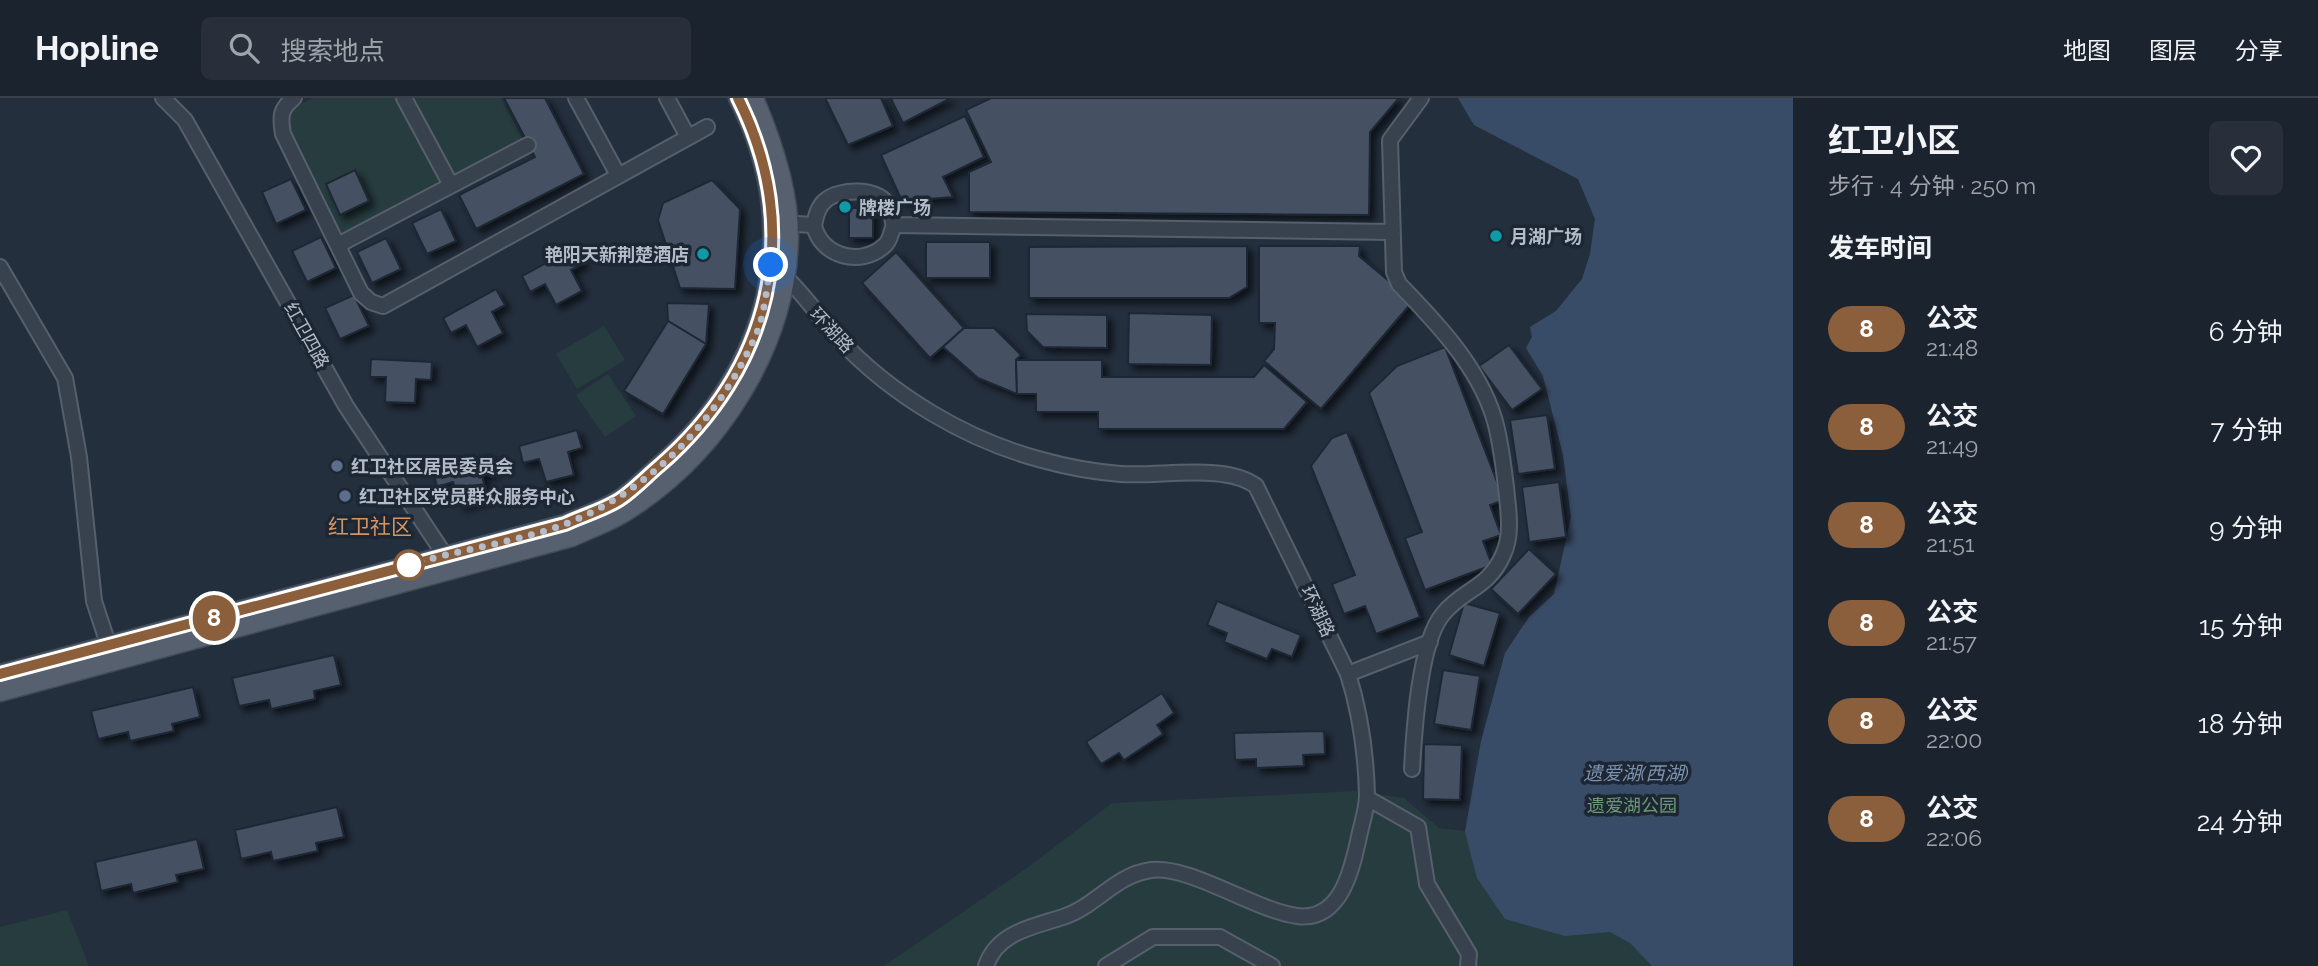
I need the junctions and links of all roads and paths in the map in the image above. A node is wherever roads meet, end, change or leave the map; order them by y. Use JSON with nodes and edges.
{"nodes":[{"id":1,"x":163,"y":98,"type":"edge"},
{"id":2,"x":294,"y":98,"type":"edge"},
{"id":3,"x":404,"y":98,"type":"edge"},
{"id":4,"x":576,"y":98,"type":"edge"},
{"id":5,"x":667,"y":98,"type":"edge"},
{"id":6,"x":738,"y":98,"type":"edge"},
{"id":7,"x":754,"y":98,"type":"edge"},
{"id":8,"x":1421,"y":98,"type":"edge"},
{"id":9,"x":707,"y":127,"type":"dead end"},
{"id":10,"x":688,"y":137,"type":"junction"},
{"id":11,"x":528,"y":145,"type":"dead end"},
{"id":12,"x":618,"y":175,"type":"junction"},
{"id":13,"x":451,"y":185,"type":"junction"},
{"id":14,"x":780,"y":223,"type":"junction"},
{"id":15,"x":814,"y":225,"type":"junction"},
{"id":16,"x":894,"y":225,"type":"junction"},
{"id":17,"x":1391,"y":232,"type":"junction"},
{"id":18,"x":338,"y":245,"type":"junction"},
{"id":19,"x":0,"y":267,"type":"edge"},
{"id":20,"x":778,"y":270,"type":"junction"},
{"id":21,"x":449,"y":562,"type":"junction"},
{"id":22,"x":1430,"y":642,"type":"junction"},
{"id":23,"x":109,"y":647,"type":"junction"},
{"id":24,"x":0,"y":674,"type":"edge"},
{"id":25,"x":1348,"y":674,"type":"junction"},
{"id":26,"x":0,"y":692,"type":"edge"},
{"id":27,"x":1412,"y":769,"type":"dead end"},
{"id":28,"x":1367,"y":798,"type":"junction"},
{"id":29,"x":986,"y":966,"type":"edge"},
{"id":30,"x":1106,"y":966,"type":"edge"},
{"id":31,"x":1272,"y":966,"type":"edge"},
{"id":32,"x":1468,"y":966,"type":"edge"}],
"edges":[{"from":1,"to":21,"type":"street","name":"红卫四路"},
{"from":2,"to":18,"type":"street"},
{"from":3,"to":13,"type":"street"},
{"from":4,"to":12,"type":"street"},
{"from":5,"to":10,"type":"street"},
{"from":6,"to":14,"type":"main road"},
{"from":7,"to":14,"type":"main road"},
{"from":8,"to":17,"type":"street"},
{"from":9,"to":10,"type":"street"},
{"from":10,"to":12,"type":"street"},
{"from":11,"to":13,"type":"street"},
{"from":12,"to":18,"type":"street"},
{"from":13,"to":18,"type":"street"},
{"from":14,"to":15,"type":"street"},
{"from":14,"to":20,"type":"main road"},
{"from":15,"to":16,"type":"street"},
{"from":15,"to":16,"type":"street"},
{"from":16,"to":17,"type":"street"},
{"from":17,"to":22,"type":"street"},
{"from":19,"to":23,"type":"street"},
{"from":20,"to":21,"type":"main road"},
{"from":20,"to":25,"type":"street","name":"环湖路"},
{"from":21,"to":23,"type":"main road"},
{"from":21,"to":26,"type":"main road"},
{"from":22,"to":25,"type":"street"},
{"from":22,"to":27,"type":"street"},
{"from":23,"to":24,"type":"main road"},
{"from":25,"to":28,"type":"street","name":"环湖路"},
{"from":28,"to":29,"type":"street","name":"环湖路"},
{"from":28,"to":32,"type":"street"},
{"from":30,"to":31,"type":"street"}]}
